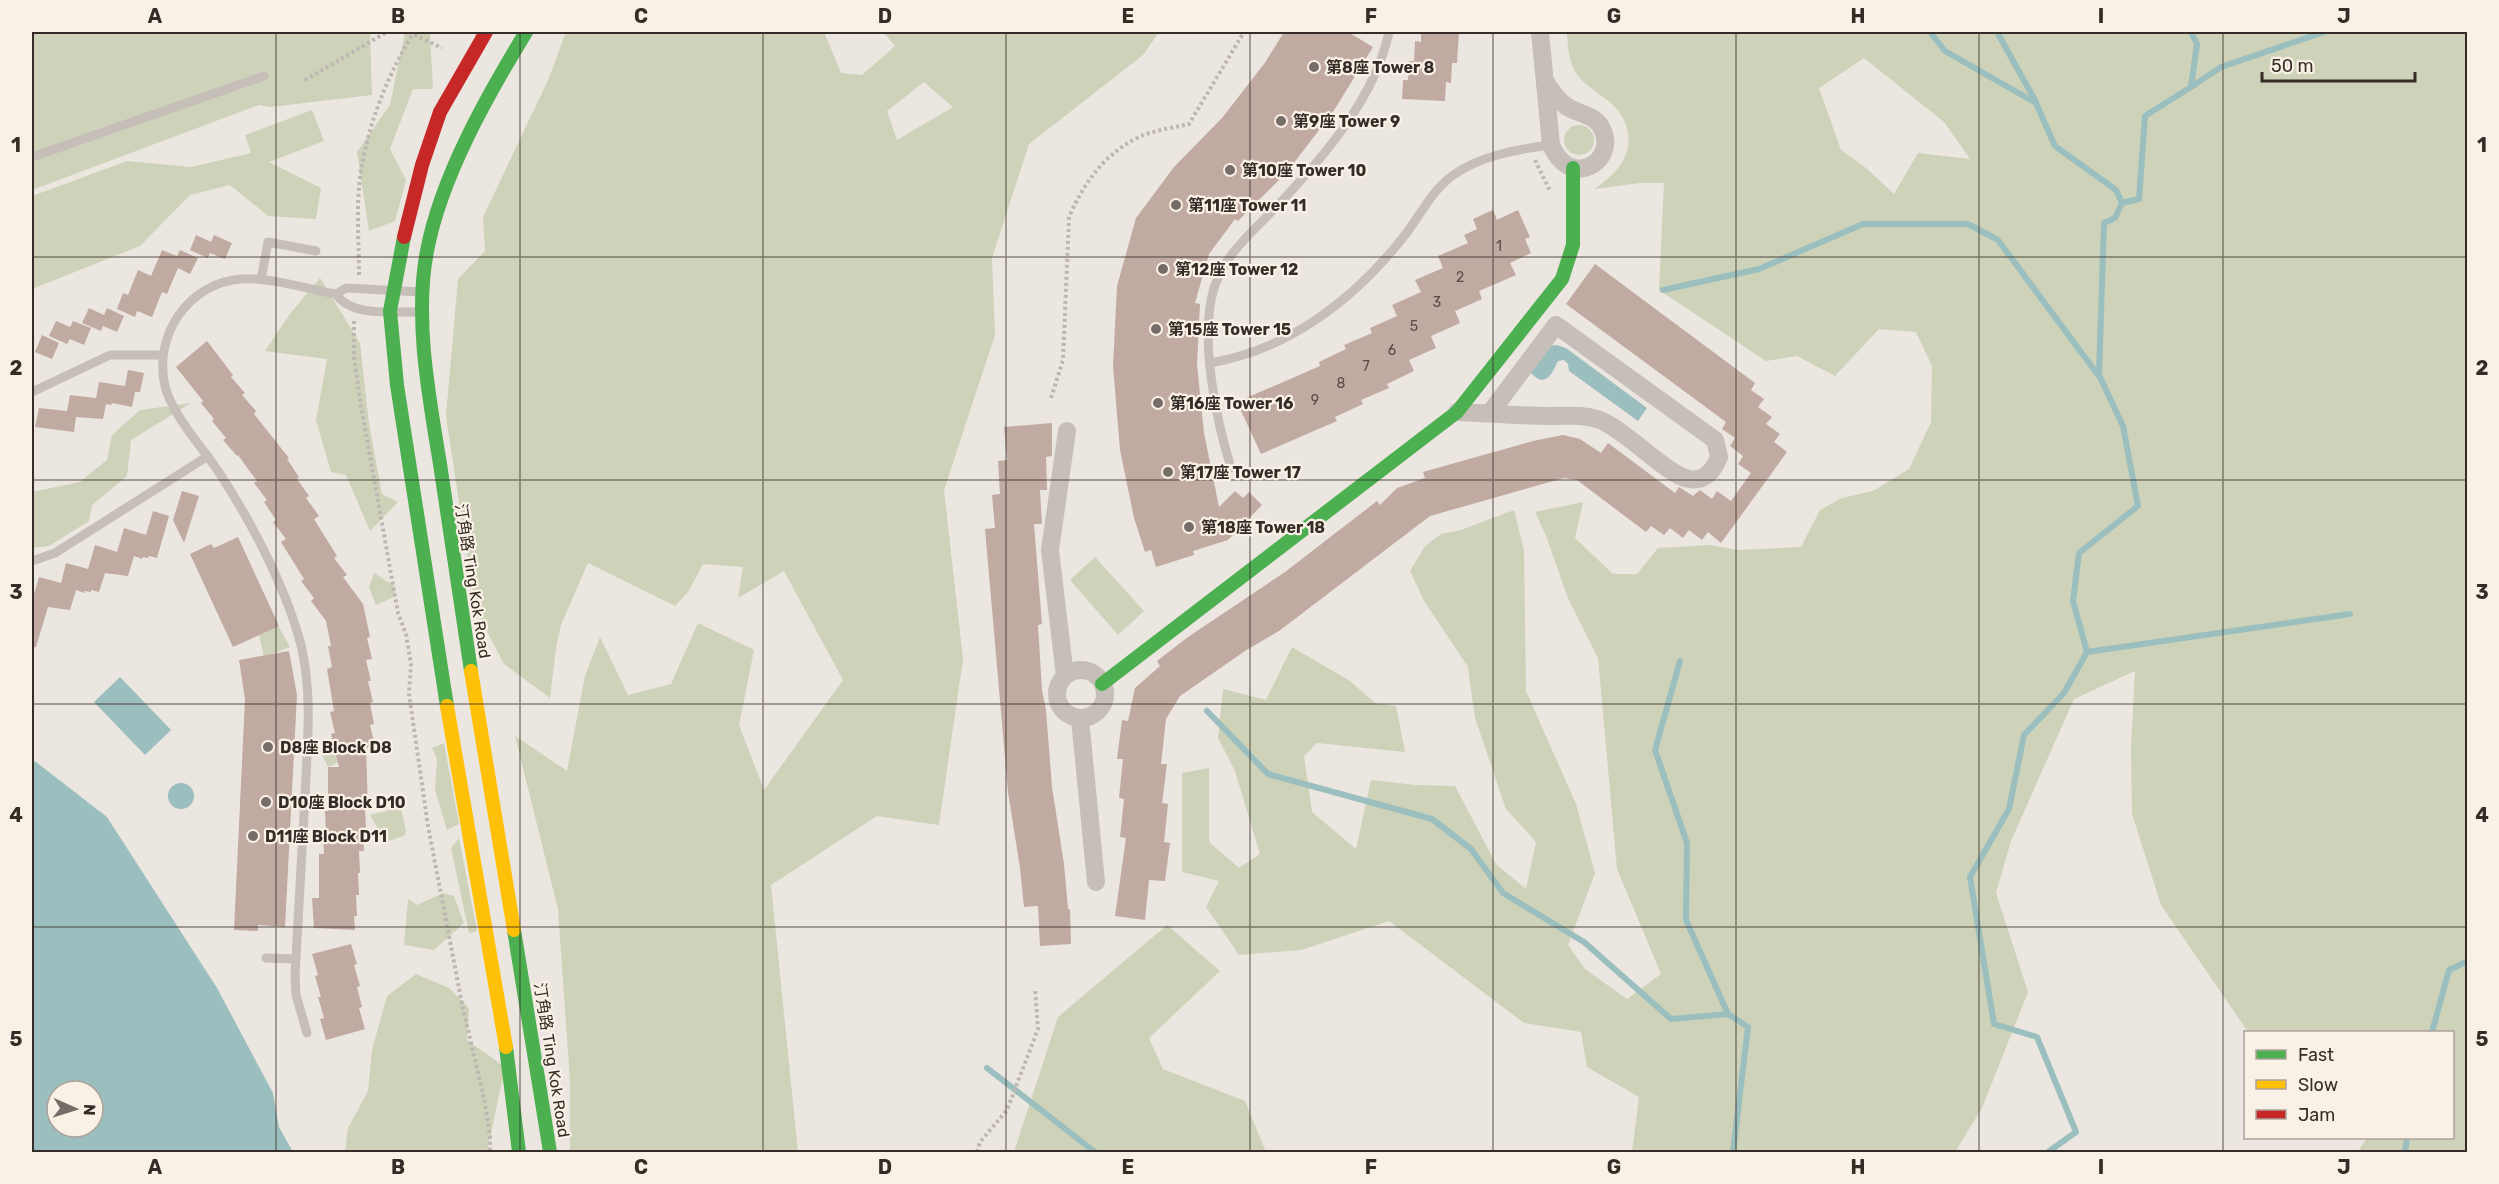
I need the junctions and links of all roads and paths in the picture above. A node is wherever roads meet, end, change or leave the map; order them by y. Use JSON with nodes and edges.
{"nodes":[{"id":1,"x":387,"y":32,"type":"edge"},
{"id":2,"x":412,"y":32,"type":"edge"},
{"id":3,"x":486,"y":32,"type":"edge"},
{"id":4,"x":526,"y":32,"type":"edge"},
{"id":5,"x":1244,"y":32,"type":"edge"},
{"id":6,"x":1389,"y":32,"type":"edge"},
{"id":7,"x":1540,"y":32,"type":"edge"},
{"id":8,"x":442,"y":48,"type":"dead end"},
{"id":9,"x":264,"y":75,"type":"dead end"},
{"id":10,"x":305,"y":80,"type":"dead end"},
{"id":11,"x":1545,"y":81,"type":"junction"},
{"id":12,"x":1551,"y":145,"type":"junction"},
{"id":13,"x":32,"y":157,"type":"edge"},
{"id":14,"x":1573,"y":168,"type":"junction"},
{"id":15,"x":316,"y":251,"type":"dead end"},
{"id":16,"x":261,"y":280,"type":"junction"},
{"id":17,"x":360,"y":288,"type":"junction"},
{"id":18,"x":393,"y":290,"type":"junction"},
{"id":19,"x":424,"y":292,"type":"junction"},
{"id":20,"x":336,"y":294,"type":"junction"},
{"id":21,"x":358,"y":310,"type":"junction"},
{"id":22,"x":390,"y":311,"type":"junction"},
{"id":23,"x":423,"y":312,"type":"junction"},
{"id":24,"x":163,"y":355,"type":"junction"},
{"id":25,"x":1210,"y":363,"type":"junction"},
{"id":26,"x":32,"y":392,"type":"edge"},
{"id":27,"x":1051,"y":398,"type":"dead end"},
{"id":28,"x":1457,"y":412,"type":"junction"},
{"id":29,"x":1490,"y":413,"type":"junction"},
{"id":30,"x":1067,"y":431,"type":"dead end"},
{"id":31,"x":207,"y":456,"type":"junction"},
{"id":32,"x":1231,"y":468,"type":"dead end"},
{"id":33,"x":32,"y":561,"type":"edge"},
{"id":34,"x":1065,"y":676,"type":"junction"},
{"id":35,"x":1102,"y":684,"type":"junction"},
{"id":36,"x":1080,"y":719,"type":"junction"},
{"id":37,"x":1096,"y":882,"type":"dead end"},
{"id":38,"x":266,"y":958,"type":"dead end"},
{"id":39,"x":296,"y":959,"type":"junction"},
{"id":40,"x":1035,"y":988,"type":"dead end"},
{"id":41,"x":307,"y":1033,"type":"dead end"},
{"id":42,"x":490,"y":1152,"type":"edge"},
{"id":43,"x":519,"y":1152,"type":"edge"},
{"id":44,"x":550,"y":1152,"type":"edge"},
{"id":45,"x":977,"y":1152,"type":"edge"}],
"edges":[{"from":1,"to":10,"type":"path"},
{"from":2,"to":8,"type":"path"},
{"from":2,"to":17,"type":"path"},
{"from":3,"to":18,"type":"main road"},
{"from":4,"to":19,"type":"main road","name":"汀角路 Ting Kok Road"},
{"from":5,"to":27,"type":"path"},
{"from":6,"to":25,"type":"lane"},
{"from":7,"to":11,"type":"street"},
{"from":9,"to":13,"type":"lane"},
{"from":11,"to":12,"type":"street"},
{"from":11,"to":14,"type":"street"},
{"from":12,"to":14,"type":"street"},
{"from":12,"to":25,"type":"lane"},
{"from":14,"to":28,"type":"main road"},
{"from":15,"to":16,"type":"lane"},
{"from":16,"to":20,"type":"lane"},
{"from":16,"to":24,"type":"lane"},
{"from":17,"to":18,"type":"lane"},
{"from":17,"to":20,"type":"lane"},
{"from":18,"to":19,"type":"lane"},
{"from":18,"to":22,"type":"main road"},
{"from":19,"to":23,"type":"main road","name":"汀角路 Ting Kok Road"},
{"from":20,"to":21,"type":"lane"},
{"from":21,"to":22,"type":"lane"},
{"from":21,"to":42,"type":"path"},
{"from":22,"to":23,"type":"lane"},
{"from":22,"to":43,"type":"main road"},
{"from":23,"to":44,"type":"main road","name":"汀角路 Ting Kok Road"},
{"from":24,"to":26,"type":"lane"},
{"from":24,"to":31,"type":"lane"},
{"from":25,"to":32,"type":"lane"},
{"from":28,"to":29,"type":"street"},
{"from":28,"to":35,"type":"main road"},
{"from":29,"to":29,"type":"street"},
{"from":30,"to":34,"type":"street"},
{"from":31,"to":33,"type":"lane"},
{"from":31,"to":39,"type":"lane"},
{"from":34,"to":35,"type":"street"},
{"from":34,"to":36,"type":"street"},
{"from":35,"to":36,"type":"street"},
{"from":36,"to":37,"type":"street"},
{"from":38,"to":39,"type":"lane"},
{"from":39,"to":41,"type":"lane"},
{"from":40,"to":45,"type":"path"}]}
